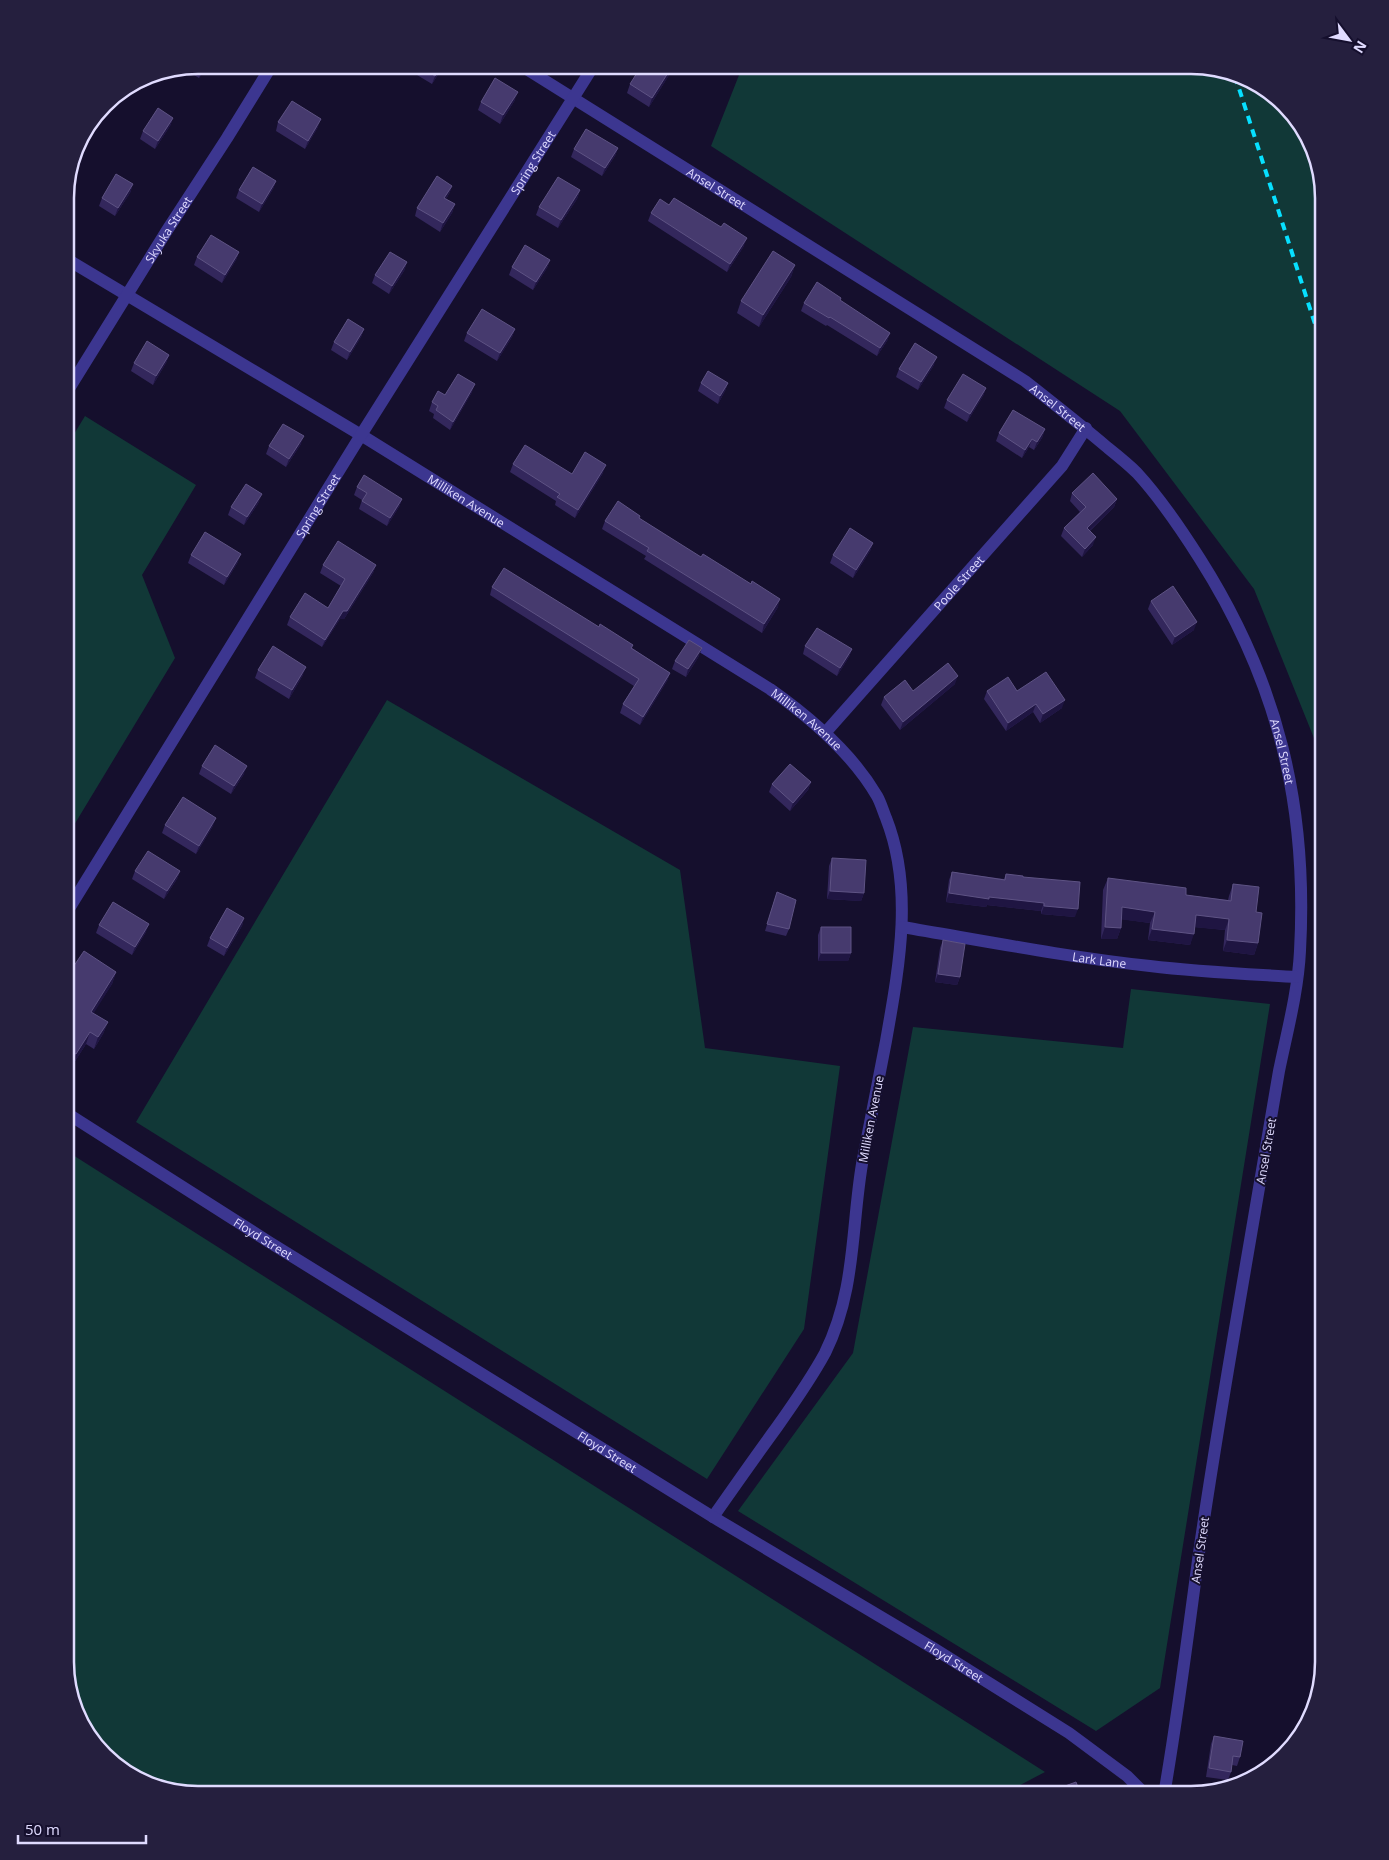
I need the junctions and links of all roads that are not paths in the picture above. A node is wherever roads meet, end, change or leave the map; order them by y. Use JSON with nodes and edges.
{"nodes":[{"id":1,"x":266,"y":74,"type":"edge"},
{"id":2,"x":535,"y":74,"type":"edge"},
{"id":3,"x":589,"y":74,"type":"edge"},
{"id":4,"x":574,"y":98,"type":"junction"},
{"id":5,"x":74,"y":264,"type":"edge"},
{"id":6,"x":127,"y":296,"type":"junction"},
{"id":7,"x":74,"y":381,"type":"edge"},
{"id":8,"x":1086,"y":428,"type":"junction"},
{"id":9,"x":361,"y":435,"type":"junction"},
{"id":10,"x":825,"y":733,"type":"junction"},
{"id":11,"x":74,"y":900,"type":"edge"},
{"id":12,"x":902,"y":928,"type":"junction"},
{"id":13,"x":1298,"y":977,"type":"junction"},
{"id":14,"x":74,"y":1118,"type":"edge"},
{"id":15,"x":713,"y":1517,"type":"junction"},
{"id":16,"x":1137,"y":1786,"type":"edge"},
{"id":17,"x":1166,"y":1786,"type":"edge"}],
"edges":[{"from":1,"to":6,"type":"street","name":"Skyuka Street"},
{"from":2,"to":4,"type":"street","name":"Ansel Street"},
{"from":3,"to":4,"type":"street","name":"Spring Street"},
{"from":4,"to":8,"type":"street","name":"Ansel Street"},
{"from":4,"to":9,"type":"street","name":"Spring Street"},
{"from":5,"to":6,"type":"street","name":"Milliken Avenue"},
{"from":6,"to":7,"type":"street","name":"Skyuka Street"},
{"from":6,"to":9,"type":"street","name":"Milliken Avenue"},
{"from":8,"to":10,"type":"street","name":"Poole Street"},
{"from":8,"to":13,"type":"street","name":"Ansel Street"},
{"from":9,"to":10,"type":"street","name":"Milliken Avenue"},
{"from":9,"to":11,"type":"street","name":"Spring Street"},
{"from":10,"to":12,"type":"street","name":"Milliken Avenue"},
{"from":12,"to":13,"type":"street","name":"Lark Lane"},
{"from":12,"to":15,"type":"street","name":"Milliken Avenue"},
{"from":13,"to":17,"type":"street","name":"Ansel Street"},
{"from":14,"to":15,"type":"street","name":"Floyd Street"},
{"from":15,"to":16,"type":"street","name":"Floyd Street"}]}
